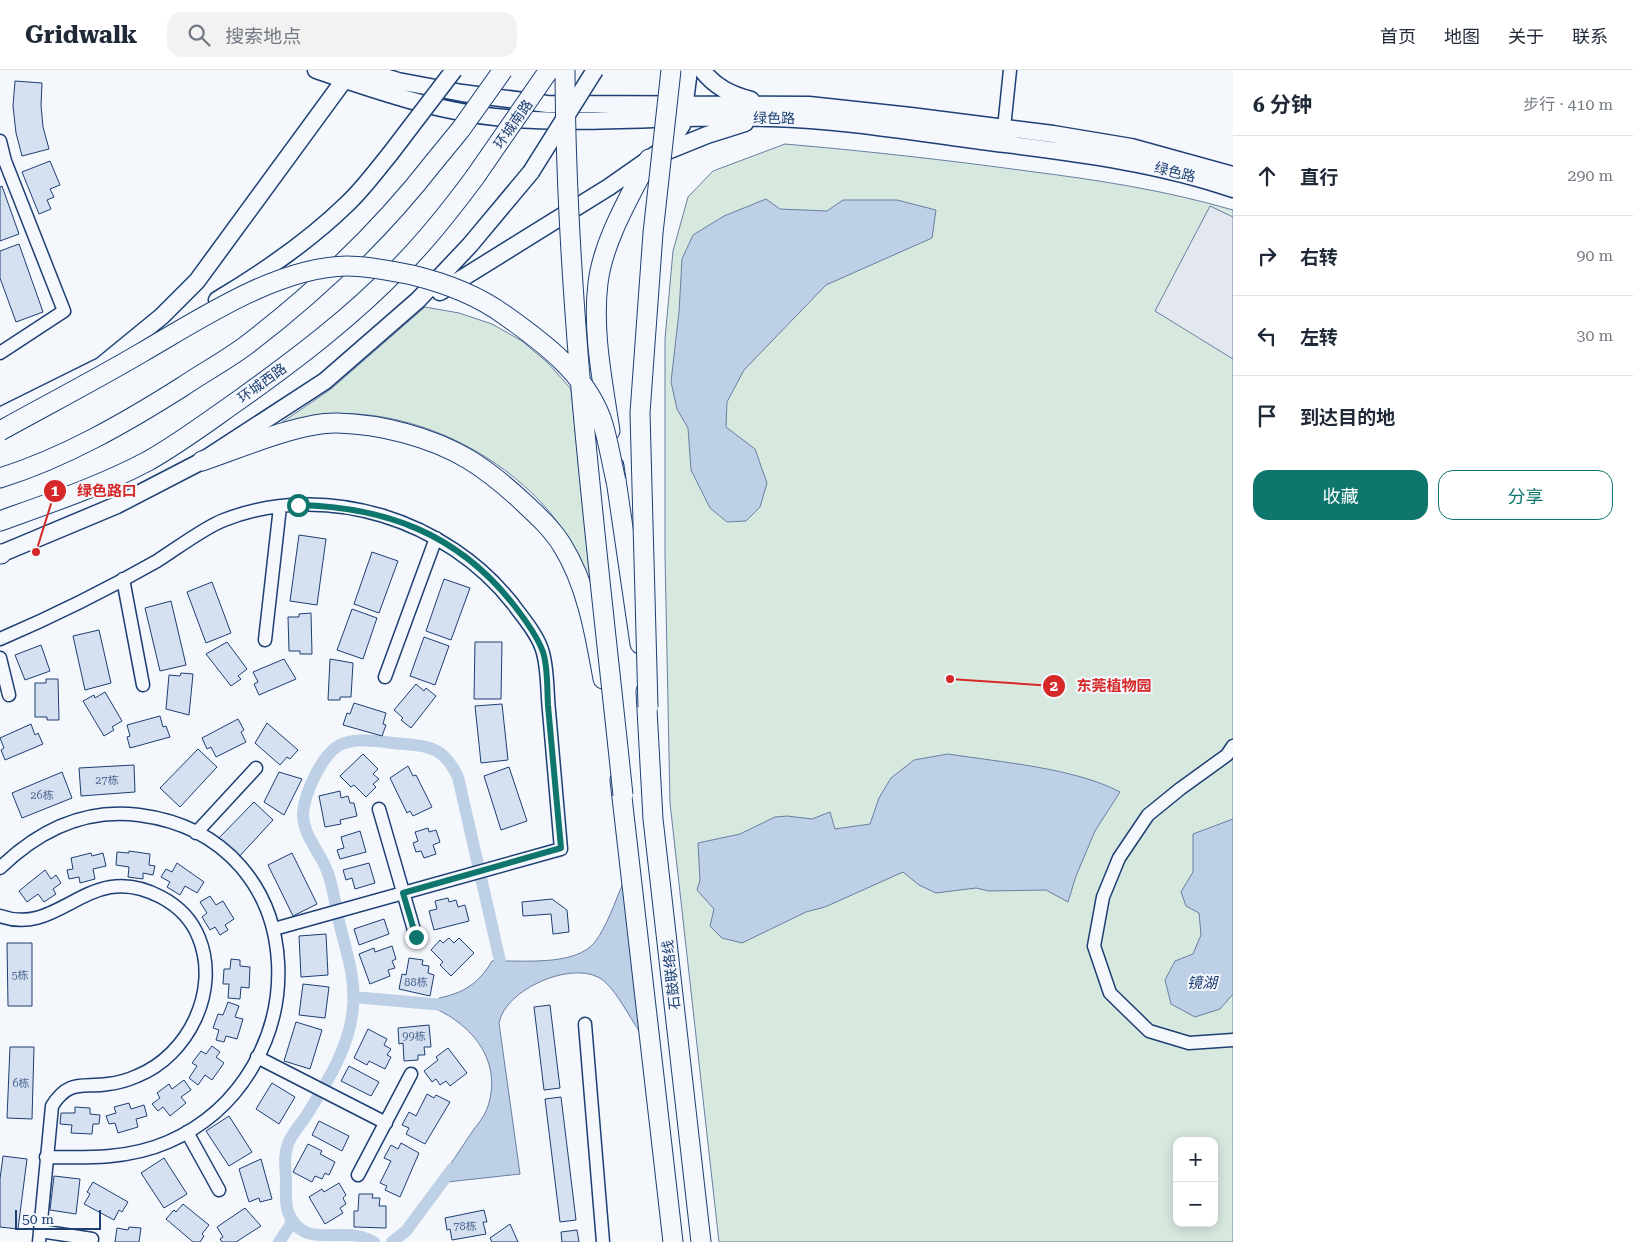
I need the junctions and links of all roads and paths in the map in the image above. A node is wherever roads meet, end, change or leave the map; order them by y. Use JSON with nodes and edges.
{"nodes":[{"id":1,"x":316,"y":70,"type":"edge"},
{"id":2,"x":362,"y":70,"type":"edge"},
{"id":3,"x":454,"y":70,"type":"edge"},
{"id":4,"x":503,"y":70,"type":"edge"},
{"id":5,"x":549,"y":70,"type":"edge"},
{"id":6,"x":565,"y":70,"type":"edge"},
{"id":7,"x":594,"y":70,"type":"edge"},
{"id":8,"x":671,"y":70,"type":"edge"},
{"id":9,"x":689,"y":70,"type":"edge"},
{"id":10,"x":702,"y":70,"type":"edge"},
{"id":11,"x":1010,"y":70,"type":"edge"},
{"id":12,"x":347,"y":75,"type":"edge"},
{"id":13,"x":769,"y":111,"type":"junction"},
{"id":14,"x":684,"y":112,"type":"junction"},
{"id":15,"x":1004,"y":128,"type":"junction"},
{"id":16,"x":0,"y":141,"type":"edge"},
{"id":17,"x":649,"y":160,"type":"junction"},
{"id":18,"x":1233,"y":175,"type":"edge"},
{"id":19,"x":475,"y":177,"type":"joint"},
{"id":20,"x":1233,"y":189,"type":"edge"},
{"id":21,"x":375,"y":338,"type":"junction"},
{"id":22,"x":0,"y":353,"type":"edge"},
{"id":23,"x":101,"y":366,"type":"junction"},
{"id":24,"x":0,"y":416,"type":"edge"},
{"id":25,"x":0,"y":431,"type":"edge"},
{"id":26,"x":202,"y":461,"type":"junction"},
{"id":27,"x":0,"y":478,"type":"edge"},
{"id":28,"x":616,"y":481,"type":"junction"},
{"id":29,"x":280,"y":507,"type":"junction"},
{"id":30,"x":0,"y":521,"type":"edge"},
{"id":31,"x":436,"y":538,"type":"junction"},
{"id":32,"x":0,"y":554,"type":"edge"},
{"id":33,"x":123,"y":579,"type":"junction"},
{"id":34,"x":0,"y":638,"type":"edge"},
{"id":35,"x":266,"y":640,"type":"dead end"},
{"id":36,"x":0,"y":658,"type":"edge"},
{"id":37,"x":385,"y":677,"type":"dead end"},
{"id":38,"x":143,"y":685,"type":"dead end"},
{"id":39,"x":9,"y":695,"type":"dead end"},
{"id":40,"x":648,"y":707,"type":"junction"},
{"id":41,"x":1233,"y":746,"type":"edge"},
{"id":42,"x":256,"y":768,"type":"dead end"},
{"id":43,"x":623,"y":795,"type":"junction"},
{"id":44,"x":379,"y":809,"type":"dead end"},
{"id":45,"x":196,"y":833,"type":"junction"},
{"id":46,"x":0,"y":868,"type":"edge"},
{"id":47,"x":403,"y":893,"type":"junction"},
{"id":48,"x":0,"y":916,"type":"edge"},
{"id":49,"x":274,"y":929,"type":"junction"},
{"id":50,"x":416,"y":937,"type":"dead end"},
{"id":51,"x":585,"y":1024,"type":"dead end"},
{"id":52,"x":1233,"y":1040,"type":"edge"},
{"id":53,"x":257,"y":1057,"type":"junction"},
{"id":54,"x":412,"y":1074,"type":"dead end"},
{"id":55,"x":386,"y":1124,"type":"junction"},
{"id":56,"x":187,"y":1132,"type":"junction"},
{"id":57,"x":46,"y":1157,"type":"junction"},
{"id":58,"x":358,"y":1175,"type":"dead end"},
{"id":59,"x":219,"y":1190,"type":"dead end"},
{"id":60,"x":39,"y":1236,"type":"edge"},
{"id":61,"x":92,"y":1239,"type":"dead end"},
{"id":62,"x":603,"y":1242,"type":"edge"},
{"id":63,"x":673,"y":1242,"type":"edge"},
{"id":64,"x":701,"y":1242,"type":"edge"}],
"edges":[{"from":1,"to":12,"type":"main road","name":"绿色路"},
{"from":2,"to":14,"type":"main road","name":"绿色路"},
{"from":3,"to":23,"type":"main road","bridge":true},
{"from":4,"to":27,"type":"highway","bridge":true},
{"from":5,"to":19,"type":"highway","name":"环城南路","bridge":true},
{"from":6,"to":43,"type":"highway","bridge":true},
{"from":7,"to":21,"type":"main road","bridge":true},
{"from":8,"to":40,"type":"highway","bridge":true},
{"from":9,"to":14,"type":"main road"},
{"from":10,"to":13,"type":"main road"},
{"from":11,"to":15,"type":"lane"},
{"from":12,"to":14,"type":"main road","name":"绿色路"},
{"from":12,"to":23,"type":"main road"},
{"from":13,"to":14,"type":"main road","name":"绿色路"},
{"from":13,"to":15,"type":"main road","name":"绿色路"},
{"from":13,"to":17,"type":"main road"},
{"from":13,"to":20,"type":"main road","name":"绿色路"},
{"from":14,"to":17,"type":"main road"},
{"from":15,"to":18,"type":"main road","name":"绿色路"},
{"from":16,"to":22,"type":"lane"},
{"from":17,"to":21,"type":"main road"},
{"from":17,"to":28,"type":"highway"},
{"from":19,"to":30,"type":"highway","name":"环城西路"},
{"from":21,"to":26,"type":"main road"},
{"from":23,"to":24,"type":"main road"},
{"from":25,"to":28,"type":"highway","bridge":true},
{"from":26,"to":32,"type":"main road"},
{"from":26,"to":43,"type":"highway"},
{"from":28,"to":40,"type":"highway"},
{"from":29,"to":31,"type":"lane"},
{"from":29,"to":33,"type":"lane"},
{"from":29,"to":35,"type":"lane"},
{"from":31,"to":37,"type":"lane"},
{"from":31,"to":47,"type":"lane"},
{"from":33,"to":34,"type":"lane"},
{"from":33,"to":38,"type":"lane"},
{"from":36,"to":39,"type":"lane"},
{"from":40,"to":64,"type":"highway","name":"石鼓联络线"},
{"from":41,"to":52,"type":"lane"},
{"from":42,"to":45,"type":"lane"},
{"from":43,"to":63,"type":"highway","name":"石鼓联络线"},
{"from":44,"to":47,"type":"lane"},
{"from":45,"to":46,"type":"lane"},
{"from":45,"to":49,"type":"lane"},
{"from":47,"to":49,"type":"lane"},
{"from":47,"to":50,"type":"lane"},
{"from":48,"to":57,"type":"lane"},
{"from":49,"to":53,"type":"lane"},
{"from":51,"to":62,"type":"lane"},
{"from":53,"to":55,"type":"lane"},
{"from":53,"to":56,"type":"lane"},
{"from":54,"to":55,"type":"lane"},
{"from":55,"to":58,"type":"lane"},
{"from":56,"to":57,"type":"lane"},
{"from":56,"to":59,"type":"lane"},
{"from":57,"to":60,"type":"lane"},
{"from":60,"to":61,"type":"lane"}]}
